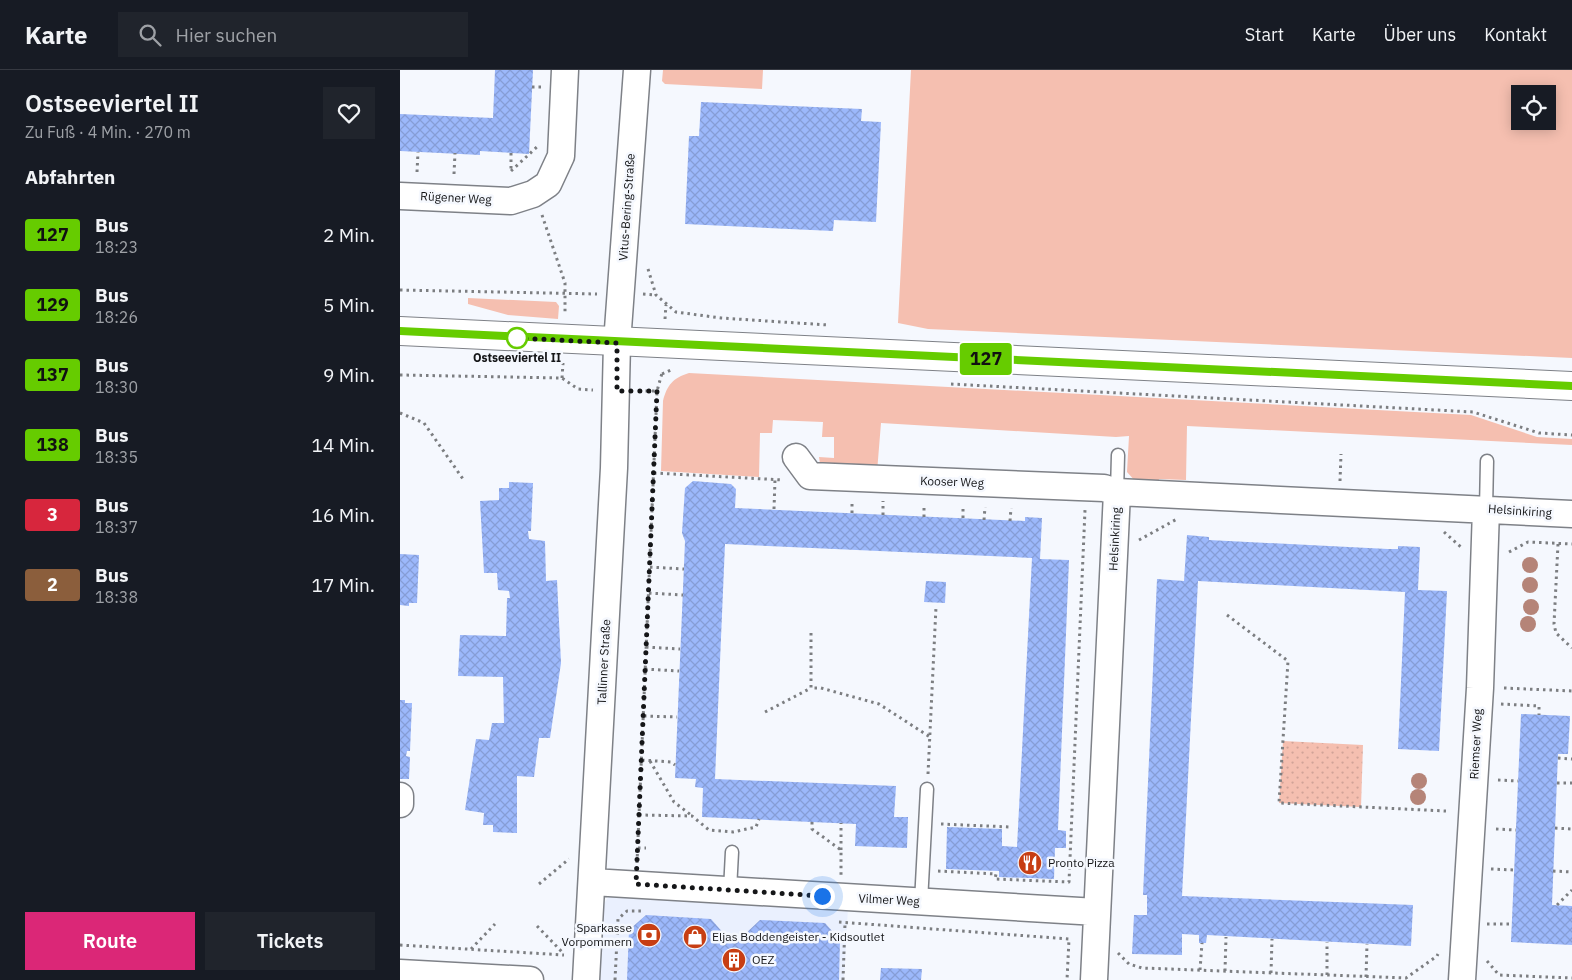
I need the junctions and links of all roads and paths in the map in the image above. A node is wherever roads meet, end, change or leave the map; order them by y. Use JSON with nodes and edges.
{"nodes":[{"id":1,"x":565,"y":70,"type":"edge"},
{"id":2,"x":637,"y":70,"type":"edge"},
{"id":3,"x":543,"y":141,"type":"dead end"},
{"id":4,"x":418,"y":152,"type":"dead end"},
{"id":5,"x":455,"y":153,"type":"dead end"},
{"id":6,"x":511,"y":153,"type":"dead end"},
{"id":7,"x":511,"y":171,"type":"junction"},
{"id":8,"x":417,"y":172,"type":"dead end"},
{"id":9,"x":454,"y":174,"type":"dead end"},
{"id":10,"x":518,"y":190,"type":"junction"},
{"id":11,"x":400,"y":196,"type":"edge"},
{"id":12,"x":400,"y":290,"type":"edge"},
{"id":13,"x":593,"y":294,"type":"dead end"},
{"id":14,"x":566,"y":295,"type":"junction"},
{"id":15,"x":564,"y":319,"type":"dead end"},
{"id":16,"x":400,"y":331,"type":"edge"},
{"id":17,"x":617,"y":343,"type":"junction"},
{"id":18,"x":563,"y":355,"type":"dead end"},
{"id":19,"x":680,"y":368,"type":"dead end"},
{"id":20,"x":400,"y":375,"type":"edge"},
{"id":21,"x":562,"y":378,"type":"junction"},
{"id":22,"x":947,"y":384,"type":"dead end"},
{"id":23,"x":1572,"y":386,"type":"edge"},
{"id":24,"x":617,"y":391,"type":"junction"},
{"id":25,"x":657,"y":391,"type":"junction"},
{"id":26,"x":400,"y":413,"type":"edge"},
{"id":27,"x":1572,"y":435,"type":"edge"},
{"id":28,"x":1118,"y":455,"type":"dead end"},
{"id":29,"x":796,"y":457,"type":"dead end"},
{"id":30,"x":1487,"y":461,"type":"dead end"},
{"id":31,"x":654,"y":473,"type":"junction"},
{"id":32,"x":462,"y":479,"type":"dead end"},
{"id":33,"x":775,"y":480,"type":"junction"},
{"id":34,"x":785,"y":480,"type":"dead end"},
{"id":35,"x":1117,"y":492,"type":"junction"},
{"id":36,"x":1086,"y":501,"type":"dead end"},
{"id":37,"x":774,"y":509,"type":"dead end"},
{"id":38,"x":1486,"y":509,"type":"junction"},
{"id":39,"x":1572,"y":514,"type":"edge"},
{"id":40,"x":1181,"y":517,"type":"dead end"},
{"id":41,"x":1440,"y":528,"type":"dead end"},
{"id":42,"x":1137,"y":541,"type":"dead end"},
{"id":43,"x":1558,"y":544,"type":"junction"},
{"id":44,"x":1572,"y":544,"type":"edge"},
{"id":45,"x":1484,"y":550,"type":"junction"},
{"id":46,"x":650,"y":568,"type":"junction"},
{"id":47,"x":684,"y":569,"type":"dead end"},
{"id":48,"x":649,"y":593,"type":"junction"},
{"id":49,"x":683,"y":595,"type":"dead end"},
{"id":50,"x":936,"y":607,"type":"dead end"},
{"id":51,"x":1227,"y":615,"type":"dead end"},
{"id":52,"x":811,"y":633,"type":"dead end"},
{"id":53,"x":646,"y":647,"type":"junction"},
{"id":54,"x":1572,"y":648,"type":"edge"},
{"id":55,"x":680,"y":649,"type":"dead end"},
{"id":56,"x":646,"y":669,"type":"junction"},
{"id":57,"x":679,"y":671,"type":"dead end"},
{"id":58,"x":811,"y":688,"type":"junction"},
{"id":59,"x":1572,"y":691,"type":"edge"},
{"id":60,"x":1500,"y":704,"type":"junction"},
{"id":61,"x":765,"y":712,"type":"dead end"},
{"id":62,"x":1499,"y":713,"type":"dead end"},
{"id":63,"x":1539,"y":715,"type":"dead end"},
{"id":64,"x":644,"y":716,"type":"junction"},
{"id":65,"x":677,"y":717,"type":"dead end"},
{"id":66,"x":930,"y":737,"type":"junction"},
{"id":67,"x":1558,"y":758,"type":"dead end"},
{"id":68,"x":1572,"y":759,"type":"edge"},
{"id":69,"x":642,"y":760,"type":"junction"},
{"id":70,"x":650,"y":761,"type":"junction"},
{"id":71,"x":675,"y":765,"type":"dead end"},
{"id":72,"x":1518,"y":781,"type":"dead end"},
{"id":73,"x":1557,"y":783,"type":"dead end"},
{"id":74,"x":1572,"y":783,"type":"edge"},
{"id":75,"x":927,"y":789,"type":"joint"},
{"id":76,"x":1495,"y":789,"type":"dead end"},
{"id":77,"x":400,"y":796,"type":"edge"},
{"id":78,"x":1447,"y":803,"type":"dead end"},
{"id":79,"x":400,"y":804,"type":"edge"},
{"id":80,"x":1446,"y":811,"type":"junction"},
{"id":81,"x":640,"y":815,"type":"junction"},
{"id":82,"x":692,"y":816,"type":"junction"},
{"id":83,"x":759,"y":819,"type":"dead end"},
{"id":84,"x":1446,"y":821,"type":"dead end"},
{"id":85,"x":812,"y":822,"type":"dead end"},
{"id":86,"x":841,"y":823,"type":"dead end"},
{"id":87,"x":925,"y":824,"type":"junction"},
{"id":88,"x":1010,"y":827,"type":"dead end"},
{"id":89,"x":1555,"y":828,"type":"dead end"},
{"id":90,"x":1572,"y":829,"type":"edge"},
{"id":91,"x":1516,"y":830,"type":"dead end"},
{"id":92,"x":1492,"y":837,"type":"dead end"},
{"id":93,"x":638,"y":848,"type":"junction"},
{"id":94,"x":646,"y":848,"type":"dead end"},
{"id":95,"x":840,"y":850,"type":"junction"},
{"id":96,"x":732,"y":852,"type":"dead end"},
{"id":97,"x":1490,"y":861,"type":"dead end"},
{"id":98,"x":1490,"y":869,"type":"junction"},
{"id":99,"x":923,"y":870,"type":"junction"},
{"id":100,"x":1514,"y":870,"type":"dead end"},
{"id":101,"x":1554,"y":871,"type":"dead end"},
{"id":102,"x":1572,"y":872,"type":"edge"},
{"id":103,"x":1490,"y":878,"type":"dead end"},
{"id":104,"x":592,"y":882,"type":"junction"},
{"id":105,"x":636,"y":884,"type":"junction"},
{"id":106,"x":730,"y":890,"type":"junction"},
{"id":107,"x":1572,"y":890,"type":"edge"},
{"id":108,"x":921,"y":902,"type":"junction"},
{"id":109,"x":1557,"y":906,"type":"dead end"},
{"id":110,"x":838,"y":909,"type":"junction"},
{"id":111,"x":636,"y":911,"type":"junction"},
{"id":112,"x":646,"y":911,"type":"dead end"},
{"id":113,"x":1097,"y":912,"type":"junction"},
{"id":114,"x":1487,"y":915,"type":"dead end"},
{"id":115,"x":495,"y":924,"type":"dead end"},
{"id":116,"x":845,"y":924,"type":"junction"},
{"id":117,"x":1487,"y":924,"type":"junction"},
{"id":118,"x":1512,"y":924,"type":"dead end"},
{"id":119,"x":538,"y":926,"type":"dead end"},
{"id":120,"x":1486,"y":933,"type":"dead end"},
{"id":121,"x":1226,"y":937,"type":"dead end"},
{"id":122,"x":1272,"y":939,"type":"dead end"},
{"id":123,"x":1327,"y":942,"type":"dead end"},
{"id":124,"x":1202,"y":943,"type":"dead end"},
{"id":125,"x":400,"y":944,"type":"edge"},
{"id":126,"x":1367,"y":944,"type":"dead end"},
{"id":127,"x":1438,"y":947,"type":"dead end"},
{"id":128,"x":471,"y":949,"type":"junction"},
{"id":129,"x":1116,"y":950,"type":"dead end"},
{"id":130,"x":1485,"y":958,"type":"dead end"},
{"id":131,"x":580,"y":965,"type":"edge"},
{"id":132,"x":1200,"y":970,"type":"junction"},
{"id":133,"x":1225,"y":971,"type":"junction"},
{"id":134,"x":400,"y":973,"type":"edge"},
{"id":135,"x":1271,"y":973,"type":"junction"},
{"id":136,"x":1327,"y":975,"type":"junction"},
{"id":137,"x":1366,"y":977,"type":"junction"},
{"id":138,"x":1572,"y":978,"type":"edge"},
{"id":139,"x":530,"y":980,"type":"edge"},
{"id":140,"x":615,"y":980,"type":"edge"},
{"id":141,"x":843,"y":980,"type":"edge"},
{"id":142,"x":1067,"y":980,"type":"edge"},
{"id":143,"x":1094,"y":980,"type":"edge"},
{"id":144,"x":1462,"y":980,"type":"edge"}],
"edges":[{"from":1,"to":10,"type":"street"},
{"from":2,"to":17,"type":"street","name":"Vitus-Bering-Straße"},
{"from":3,"to":7,"type":"path"},
{"from":4,"to":8,"type":"path"},
{"from":5,"to":9,"type":"path"},
{"from":6,"to":7,"type":"path"},
{"from":7,"to":10,"type":"path"},
{"from":10,"to":11,"type":"street","name":"Rügener Weg"},
{"from":10,"to":14,"type":"path"},
{"from":12,"to":14,"type":"path"},
{"from":13,"to":14,"type":"path"},
{"from":14,"to":15,"type":"path"},
{"from":16,"to":17,"type":"main road"},
{"from":17,"to":23,"type":"main road"},
{"from":17,"to":24,"type":"street","name":"Tallinner Straße"},
{"from":18,"to":21,"type":"path"},
{"from":19,"to":25,"type":"path"},
{"from":20,"to":21,"type":"path"},
{"from":21,"to":24,"type":"path"},
{"from":22,"to":27,"type":"path"},
{"from":24,"to":25,"type":"path"},
{"from":24,"to":104,"type":"street","name":"Tallinner Straße"},
{"from":25,"to":31,"type":"path"},
{"from":26,"to":32,"type":"path"},
{"from":28,"to":35,"type":"lane"},
{"from":29,"to":35,"type":"street","name":"Kooser Weg"},
{"from":30,"to":38,"type":"lane"},
{"from":31,"to":33,"type":"path"},
{"from":31,"to":46,"type":"path"},
{"from":33,"to":34,"type":"path"},
{"from":33,"to":37,"type":"path"},
{"from":35,"to":38,"type":"street","name":"Helsinkiring"},
{"from":35,"to":113,"type":"street","name":"Helsinkiring"},
{"from":36,"to":99,"type":"path"},
{"from":38,"to":39,"type":"street","name":"Helsinkiring"},
{"from":38,"to":45,"type":"street","name":"Riemser Weg"},
{"from":40,"to":42,"type":"path"},
{"from":41,"to":45,"type":"path"},
{"from":43,"to":44,"type":"path"},
{"from":43,"to":45,"type":"path"},
{"from":43,"to":54,"type":"path"},
{"from":45,"to":144,"type":"street","name":"Riemser Weg"},
{"from":46,"to":47,"type":"path"},
{"from":46,"to":48,"type":"path"},
{"from":48,"to":49,"type":"path"},
{"from":48,"to":53,"type":"path"},
{"from":50,"to":66,"type":"path"},
{"from":51,"to":80,"type":"path"},
{"from":52,"to":58,"type":"path"},
{"from":53,"to":55,"type":"path"},
{"from":53,"to":56,"type":"path"},
{"from":56,"to":57,"type":"path"},
{"from":56,"to":64,"type":"path"},
{"from":58,"to":61,"type":"path"},
{"from":58,"to":66,"type":"path"},
{"from":59,"to":60,"type":"path"},
{"from":60,"to":62,"type":"path"},
{"from":60,"to":63,"type":"path"},
{"from":64,"to":65,"type":"path"},
{"from":64,"to":69,"type":"path"},
{"from":66,"to":75,"type":"path"},
{"from":67,"to":68,"type":"path"},
{"from":69,"to":70,"type":"path"},
{"from":69,"to":81,"type":"path"},
{"from":70,"to":71,"type":"path"},
{"from":70,"to":82,"type":"path"},
{"from":72,"to":76,"type":"path"},
{"from":73,"to":74,"type":"path"},
{"from":75,"to":87,"type":"lane"},
{"from":77,"to":79,"type":"street"},
{"from":78,"to":80,"type":"path"},
{"from":80,"to":84,"type":"path"},
{"from":81,"to":82,"type":"path"},
{"from":81,"to":93,"type":"path"},
{"from":82,"to":83,"type":"path"},
{"from":85,"to":95,"type":"path"},
{"from":86,"to":95,"type":"path"},
{"from":87,"to":88,"type":"path"},
{"from":87,"to":99,"type":"lane"},
{"from":89,"to":90,"type":"path"},
{"from":91,"to":92,"type":"path"},
{"from":93,"to":94,"type":"path"},
{"from":93,"to":105,"type":"path"},
{"from":95,"to":110,"type":"path"},
{"from":96,"to":106,"type":"lane"},
{"from":97,"to":98,"type":"path"},
{"from":98,"to":100,"type":"path"},
{"from":98,"to":103,"type":"path"},
{"from":99,"to":108,"type":"lane"},
{"from":101,"to":102,"type":"path"},
{"from":104,"to":105,"type":"street","name":"Vilmer Weg"},
{"from":104,"to":131,"type":"street","name":"Tallinner Straße"},
{"from":105,"to":106,"type":"street","name":"Vilmer Weg"},
{"from":105,"to":111,"type":"path"},
{"from":106,"to":110,"type":"street","name":"Vilmer Weg"},
{"from":107,"to":109,"type":"path"},
{"from":108,"to":110,"type":"street","name":"Vilmer Weg"},
{"from":108,"to":113,"type":"street","name":"Vilmer Weg"},
{"from":110,"to":116,"type":"path"},
{"from":110,"to":116,"type":"path"},
{"from":111,"to":112,"type":"path"},
{"from":111,"to":140,"type":"path"},
{"from":113,"to":143,"type":"street","name":"Helsinkiring"},
{"from":114,"to":117,"type":"path"},
{"from":115,"to":128,"type":"path"},
{"from":116,"to":141,"type":"path"},
{"from":116,"to":142,"type":"path"},
{"from":117,"to":118,"type":"path"},
{"from":117,"to":120,"type":"path"},
{"from":119,"to":131,"type":"path"},
{"from":121,"to":133,"type":"path"},
{"from":122,"to":135,"type":"path"},
{"from":123,"to":136,"type":"path"},
{"from":124,"to":132,"type":"path"},
{"from":125,"to":128,"type":"path"},
{"from":126,"to":137,"type":"path"},
{"from":127,"to":137,"type":"path"},
{"from":128,"to":131,"type":"path"},
{"from":129,"to":132,"type":"path"},
{"from":130,"to":138,"type":"path"},
{"from":132,"to":133,"type":"path"},
{"from":133,"to":135,"type":"path"},
{"from":134,"to":139,"type":"street"},
{"from":135,"to":136,"type":"path"},
{"from":136,"to":137,"type":"path"}]}
